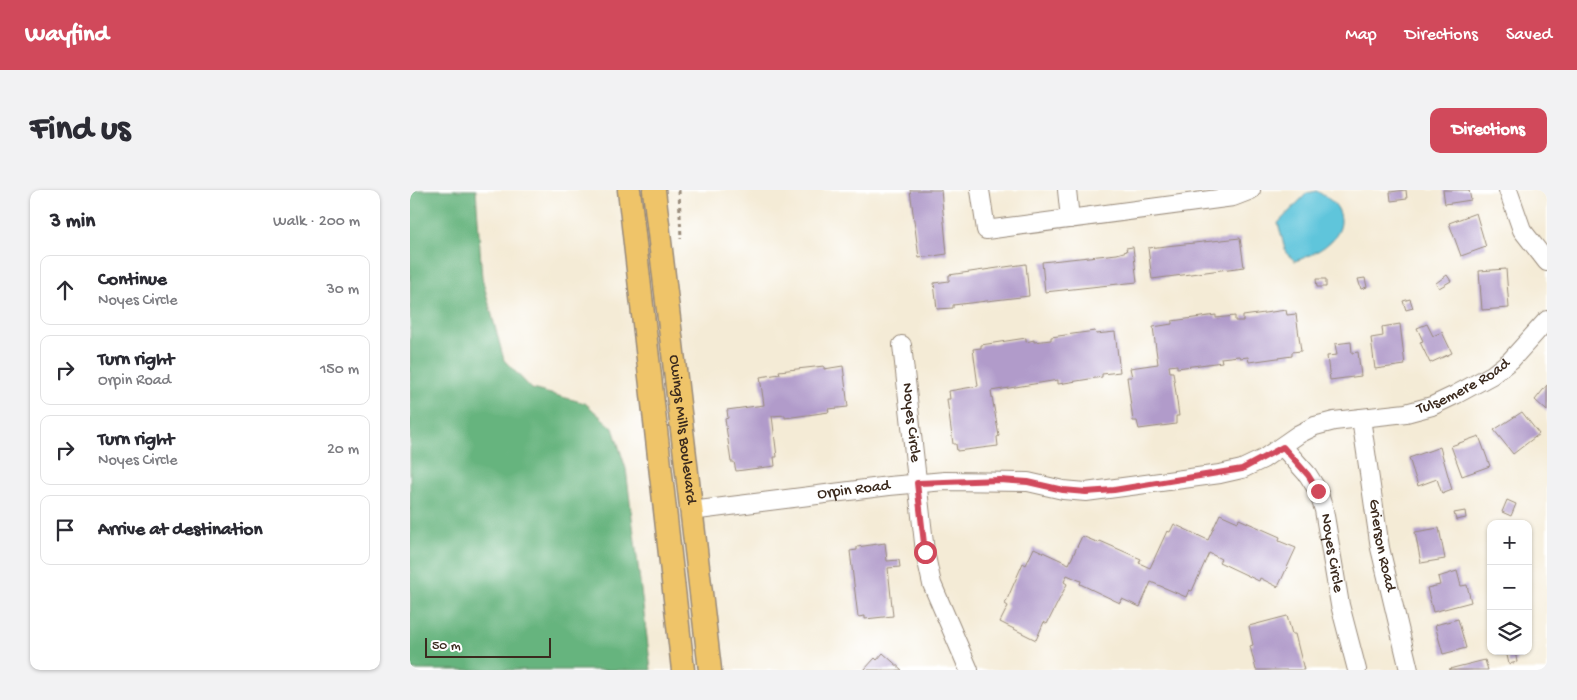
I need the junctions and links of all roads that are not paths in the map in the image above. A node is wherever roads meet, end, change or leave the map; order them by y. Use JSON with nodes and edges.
{"nodes":[{"id":1,"x":629,"y":190,"type":"edge"},
{"id":2,"x":654,"y":190,"type":"edge"},
{"id":3,"x":980,"y":190,"type":"edge"},
{"id":4,"x":1067,"y":190,"type":"edge"},
{"id":5,"x":1251,"y":190,"type":"edge"},
{"id":6,"x":1508,"y":190,"type":"edge"},
{"id":7,"x":1070,"y":218,"type":"junction"},
{"id":8,"x":1547,"y":262,"type":"edge"},
{"id":9,"x":1547,"y":320,"type":"edge"},
{"id":10,"x":902,"y":345,"type":"dead end"},
{"id":11,"x":1361,"y":418,"type":"junction"},
{"id":12,"x":1283,"y":447,"type":"junction"},
{"id":13,"x":917,"y":483,"type":"junction"},
{"id":14,"x":691,"y":511,"type":"junction"},
{"id":15,"x":683,"y":670,"type":"edge"},
{"id":16,"x":710,"y":670,"type":"edge"},
{"id":17,"x":969,"y":670,"type":"edge"},
{"id":18,"x":1357,"y":670,"type":"edge"},
{"id":19,"x":1409,"y":670,"type":"edge"}],
"edges":[{"from":1,"to":15,"type":"main road","name":"Owings Mills Boulevard"},
{"from":2,"to":14,"type":"main road","name":"Owings Mills Boulevard"},
{"from":3,"to":7,"type":"street"},
{"from":4,"to":7,"type":"street"},
{"from":5,"to":7,"type":"street"},
{"from":6,"to":8,"type":"street"},
{"from":9,"to":11,"type":"street","name":"Tulsemere Road"},
{"from":10,"to":13,"type":"street","name":"Noyes Circle"},
{"from":11,"to":12,"type":"street","name":"Orpin Road"},
{"from":11,"to":19,"type":"street","name":"Grierson Road"},
{"from":12,"to":13,"type":"street","name":"Orpin Road"},
{"from":12,"to":18,"type":"street","name":"Noyes Circle"},
{"from":13,"to":14,"type":"street","name":"Orpin Road"},
{"from":13,"to":17,"type":"street","name":"Noyes Circle"},
{"from":14,"to":16,"type":"main road","name":"Owings Mills Boulevard"}]}
